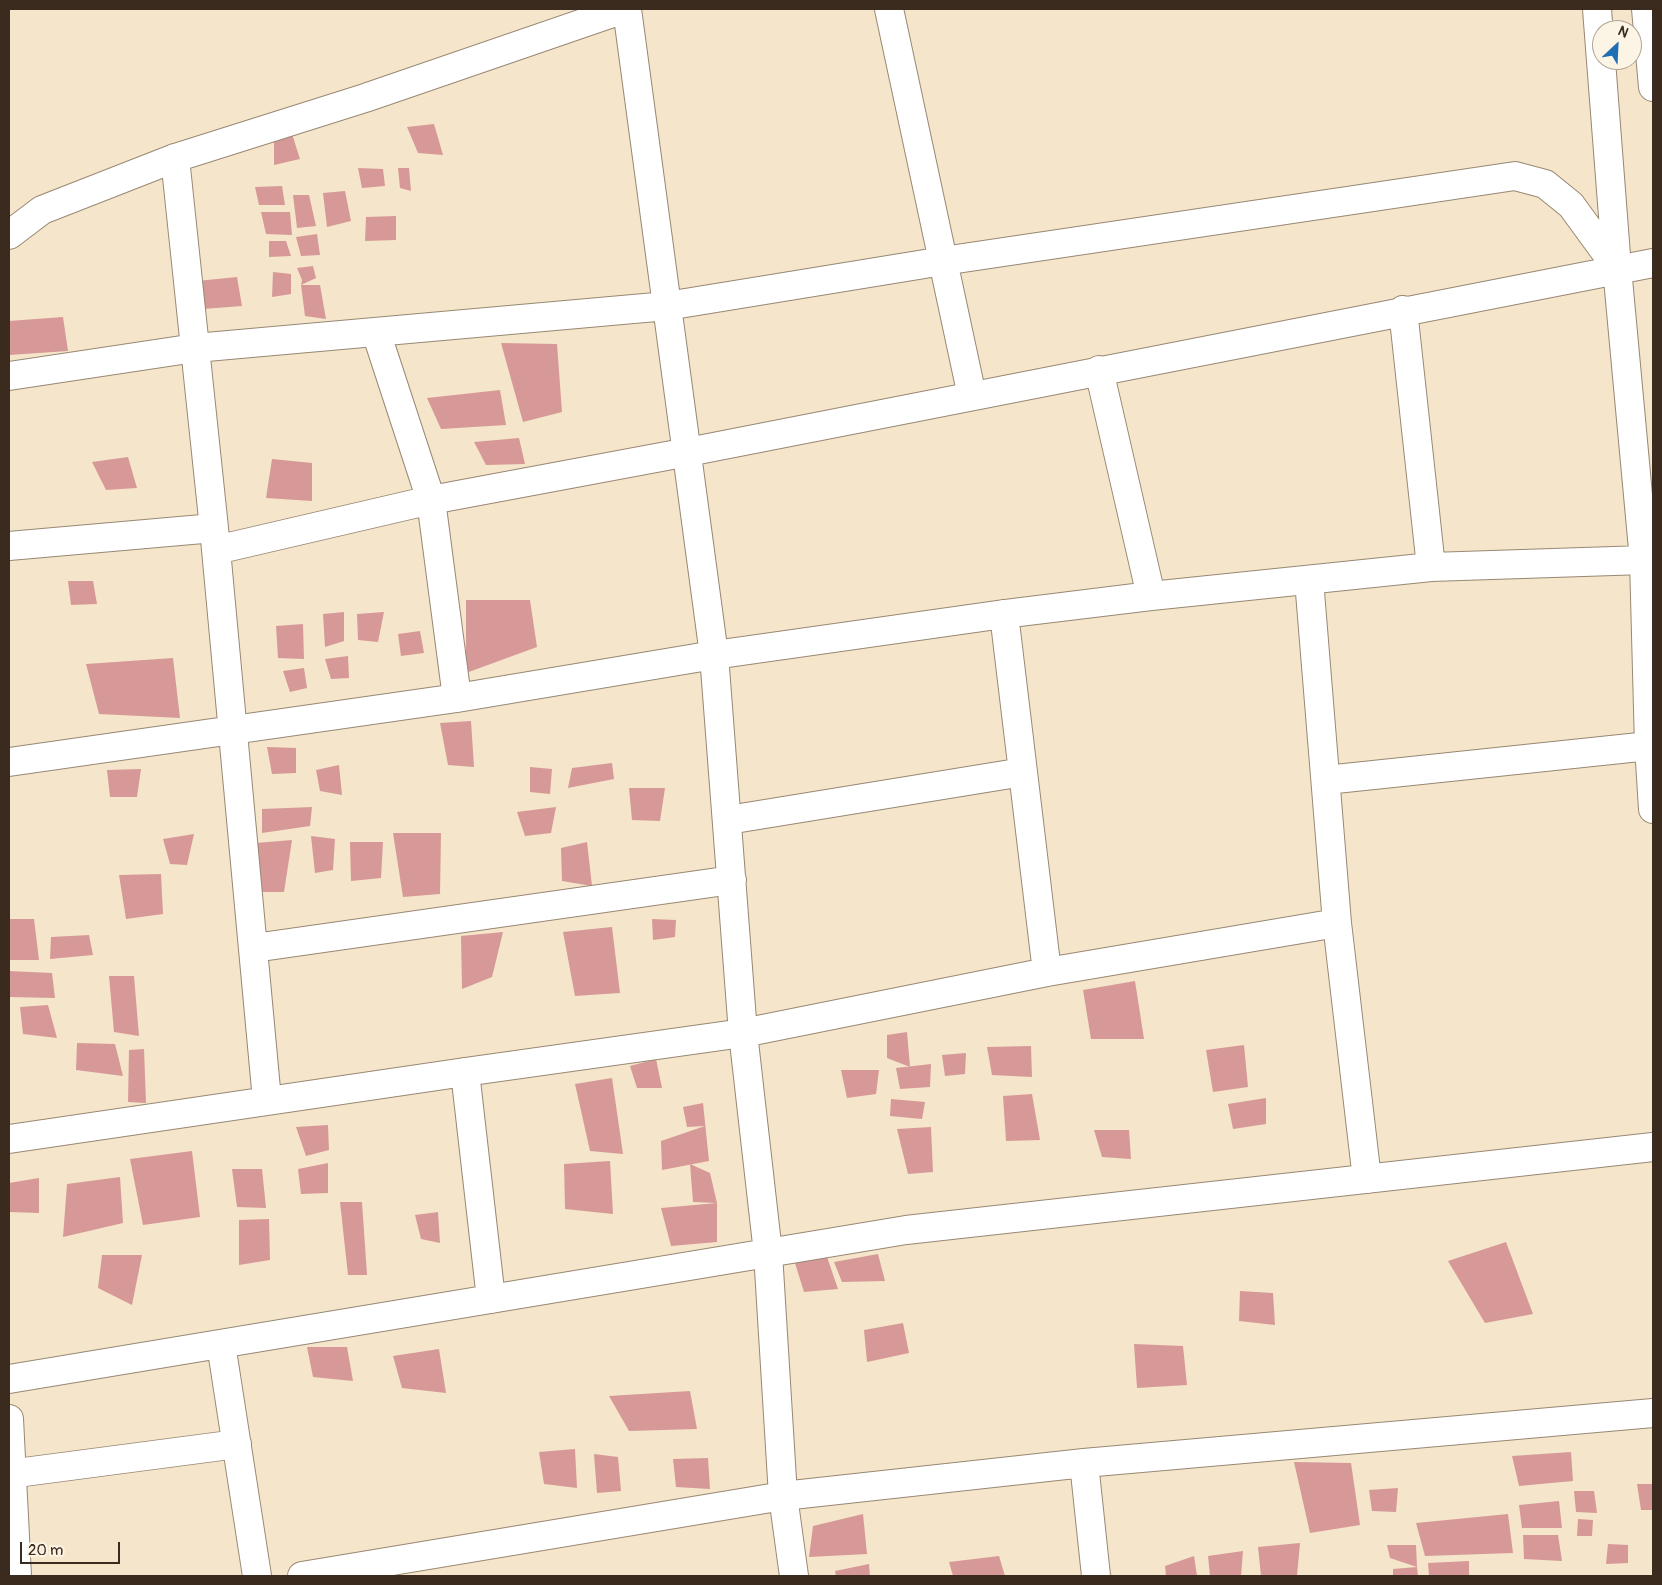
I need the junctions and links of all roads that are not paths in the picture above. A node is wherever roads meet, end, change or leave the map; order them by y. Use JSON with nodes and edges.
{"nodes":[{"id":1,"x":625,"y":9,"type":"edge"},
{"id":2,"x":889,"y":9,"type":"edge"},
{"id":3,"x":1598,"y":9,"type":"edge"},
{"id":4,"x":1646,"y":9,"type":"edge"},
{"id":5,"x":1653,"y":87,"type":"edge"},
{"id":6,"x":175,"y":158,"type":"junction"},
{"id":7,"x":9,"y":235,"type":"edge"},
{"id":8,"x":943,"y":261,"type":"junction"},
{"id":9,"x":1653,"y":263,"type":"edge"},
{"id":10,"x":1618,"y":268,"type":"junction"},
{"id":11,"x":667,"y":306,"type":"junction"},
{"id":12,"x":1403,"y":310,"type":"junction"},
{"id":13,"x":376,"y":332,"type":"junction"},
{"id":14,"x":195,"y":348,"type":"junction"},
{"id":15,"x":1099,"y":370,"type":"junction"},
{"id":16,"x":9,"y":376,"type":"edge"},
{"id":17,"x":972,"y":396,"type":"junction"},
{"id":18,"x":688,"y":452,"type":"junction"},
{"id":19,"x":431,"y":500,"type":"junction"},
{"id":20,"x":215,"y":539,"type":"junction"},
{"id":21,"x":9,"y":546,"type":"edge"},
{"id":22,"x":1644,"y":560,"type":"junction"},
{"id":23,"x":1431,"y":567,"type":"junction"},
{"id":24,"x":1309,"y":580,"type":"junction"},
{"id":25,"x":1151,"y":596,"type":"junction"},
{"id":26,"x":1004,"y":614,"type":"junction"},
{"id":27,"x":714,"y":654,"type":"junction"},
{"id":28,"x":457,"y":698,"type":"junction"},
{"id":29,"x":233,"y":731,"type":"junction"},
{"id":30,"x":1649,"y":746,"type":"junction"},
{"id":31,"x":9,"y":762,"type":"edge"},
{"id":32,"x":1023,"y":772,"type":"junction"},
{"id":33,"x":1326,"y":780,"type":"junction"},
{"id":34,"x":1653,"y":808,"type":"edge"},
{"id":35,"x":728,"y":820,"type":"junction"},
{"id":36,"x":732,"y":880,"type":"junction"},
{"id":37,"x":1337,"y":923,"type":"junction"},
{"id":38,"x":254,"y":948,"type":"junction"},
{"id":39,"x":1047,"y":972,"type":"junction"},
{"id":40,"x":743,"y":1034,"type":"junction"},
{"id":41,"x":464,"y":1072,"type":"junction"},
{"id":42,"x":268,"y":1100,"type":"junction"},
{"id":43,"x":9,"y":1139,"type":"edge"},
{"id":44,"x":1653,"y":1147,"type":"edge"},
{"id":45,"x":1367,"y":1180,"type":"junction"},
{"id":46,"x":768,"y":1254,"type":"junction"},
{"id":47,"x":491,"y":1299,"type":"junction"},
{"id":48,"x":221,"y":1344,"type":"junction"},
{"id":49,"x":9,"y":1379,"type":"edge"},
{"id":50,"x":1653,"y":1413,"type":"edge"},
{"id":51,"x":9,"y":1419,"type":"edge"},
{"id":52,"x":237,"y":1444,"type":"junction"},
{"id":53,"x":1084,"y":1463,"type":"junction"},
{"id":54,"x":10,"y":1474,"type":"edge"},
{"id":55,"x":783,"y":1496,"type":"junction"},
{"id":56,"x":17,"y":1576,"type":"edge"},
{"id":57,"x":257,"y":1576,"type":"edge"},
{"id":58,"x":307,"y":1576,"type":"edge"},
{"id":59,"x":794,"y":1576,"type":"edge"},
{"id":60,"x":1096,"y":1576,"type":"edge"}],
"edges":[{"from":1,"to":6,"type":"street"},
{"from":1,"to":11,"type":"street"},
{"from":2,"to":8,"type":"street"},
{"from":3,"to":10,"type":"street"},
{"from":4,"to":5,"type":"street"},
{"from":6,"to":7,"type":"street"},
{"from":6,"to":14,"type":"street"},
{"from":8,"to":10,"type":"street"},
{"from":8,"to":11,"type":"street"},
{"from":8,"to":17,"type":"street"},
{"from":9,"to":10,"type":"street"},
{"from":10,"to":12,"type":"street"},
{"from":10,"to":22,"type":"street"},
{"from":11,"to":13,"type":"street"},
{"from":11,"to":18,"type":"street"},
{"from":12,"to":15,"type":"street"},
{"from":12,"to":23,"type":"street"},
{"from":13,"to":14,"type":"street"},
{"from":13,"to":19,"type":"street"},
{"from":14,"to":16,"type":"street"},
{"from":14,"to":20,"type":"street"},
{"from":15,"to":17,"type":"street"},
{"from":15,"to":25,"type":"street"},
{"from":17,"to":18,"type":"street"},
{"from":18,"to":19,"type":"street"},
{"from":18,"to":27,"type":"street"},
{"from":19,"to":20,"type":"street"},
{"from":19,"to":28,"type":"street"},
{"from":20,"to":21,"type":"street"},
{"from":20,"to":29,"type":"street"},
{"from":22,"to":23,"type":"street"},
{"from":22,"to":30,"type":"street"},
{"from":23,"to":24,"type":"street"},
{"from":24,"to":25,"type":"street"},
{"from":24,"to":33,"type":"street"},
{"from":25,"to":26,"type":"street"},
{"from":26,"to":27,"type":"street"},
{"from":26,"to":32,"type":"street"},
{"from":27,"to":28,"type":"street"},
{"from":27,"to":35,"type":"street"},
{"from":28,"to":29,"type":"street"},
{"from":29,"to":31,"type":"street"},
{"from":29,"to":38,"type":"street"},
{"from":30,"to":33,"type":"street"},
{"from":30,"to":34,"type":"street"},
{"from":32,"to":35,"type":"street"},
{"from":32,"to":39,"type":"street"},
{"from":33,"to":37,"type":"street"},
{"from":35,"to":36,"type":"street"},
{"from":36,"to":38,"type":"street"},
{"from":36,"to":40,"type":"street"},
{"from":37,"to":39,"type":"street"},
{"from":37,"to":45,"type":"street"},
{"from":38,"to":42,"type":"street"},
{"from":39,"to":40,"type":"street"},
{"from":40,"to":41,"type":"street"},
{"from":40,"to":46,"type":"street"},
{"from":41,"to":42,"type":"street"},
{"from":41,"to":47,"type":"street"},
{"from":42,"to":43,"type":"street"},
{"from":44,"to":45,"type":"street"},
{"from":45,"to":46,"type":"street"},
{"from":46,"to":47,"type":"street"},
{"from":46,"to":55,"type":"street"},
{"from":47,"to":48,"type":"street"},
{"from":48,"to":49,"type":"street"},
{"from":48,"to":52,"type":"street"},
{"from":50,"to":53,"type":"street"},
{"from":51,"to":54,"type":"street"},
{"from":52,"to":54,"type":"street"},
{"from":52,"to":57,"type":"street"},
{"from":53,"to":55,"type":"street"},
{"from":53,"to":60,"type":"street"},
{"from":54,"to":56,"type":"street"},
{"from":55,"to":58,"type":"street"},
{"from":55,"to":59,"type":"street"}]}
